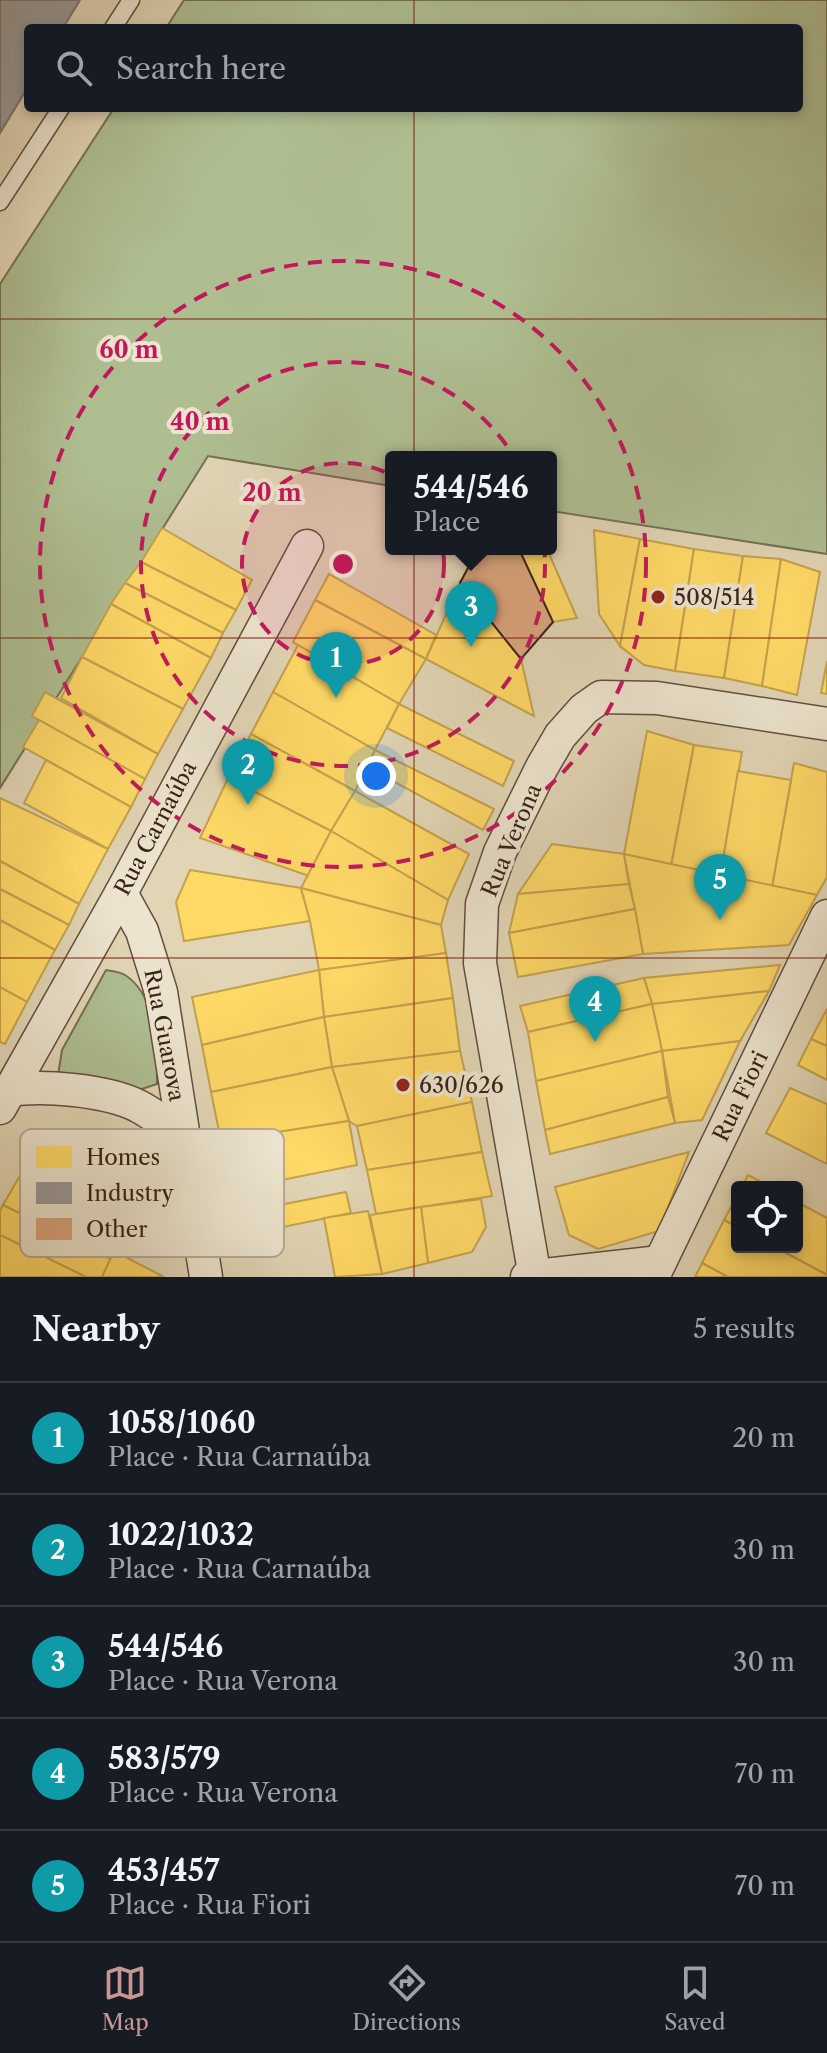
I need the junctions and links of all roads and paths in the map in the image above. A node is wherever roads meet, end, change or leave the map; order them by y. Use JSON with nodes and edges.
{"nodes":[{"id":1,"x":131,"y":0,"type":"edge"},
{"id":2,"x":116,"y":24,"type":"edge"},
{"id":3,"x":58,"y":112,"type":"edge"},
{"id":4,"x":0,"y":202,"type":"edge"},
{"id":5,"x":307,"y":546,"type":"dead end"},
{"id":6,"x":827,"y":724,"type":"edge"},
{"id":7,"x":121,"y":893,"type":"junction"},
{"id":8,"x":827,"y":916,"type":"edge"},
{"id":9,"x":5,"y":1099,"type":"edge"},
{"id":10,"x":171,"y":1129,"type":"edge"},
{"id":11,"x":183,"y":1129,"type":"edge"},
{"id":12,"x":203,"y":1257,"type":"edge"},
{"id":13,"x":656,"y":1269,"type":"edge"},
{"id":14,"x":532,"y":1276,"type":"edge"},
{"id":15,"x":206,"y":1277,"type":"edge"}],
"edges":[{"from":1,"to":2,"type":"lane"},
{"from":3,"to":4,"type":"lane"},
{"from":5,"to":7,"type":"street","name":"Rua Carnaúba"},
{"from":6,"to":14,"type":"street","name":"Rua Verona"},
{"from":7,"to":9,"type":"street","name":"Rua Carnaúba"},
{"from":7,"to":11,"type":"street","name":"Rua Guarova"},
{"from":8,"to":13,"type":"street","name":"Rua Fiori"},
{"from":9,"to":10,"type":"street"},
{"from":12,"to":15,"type":"street","name":"Rua Guarova"},
{"from":13,"to":14,"type":"street"}]}
